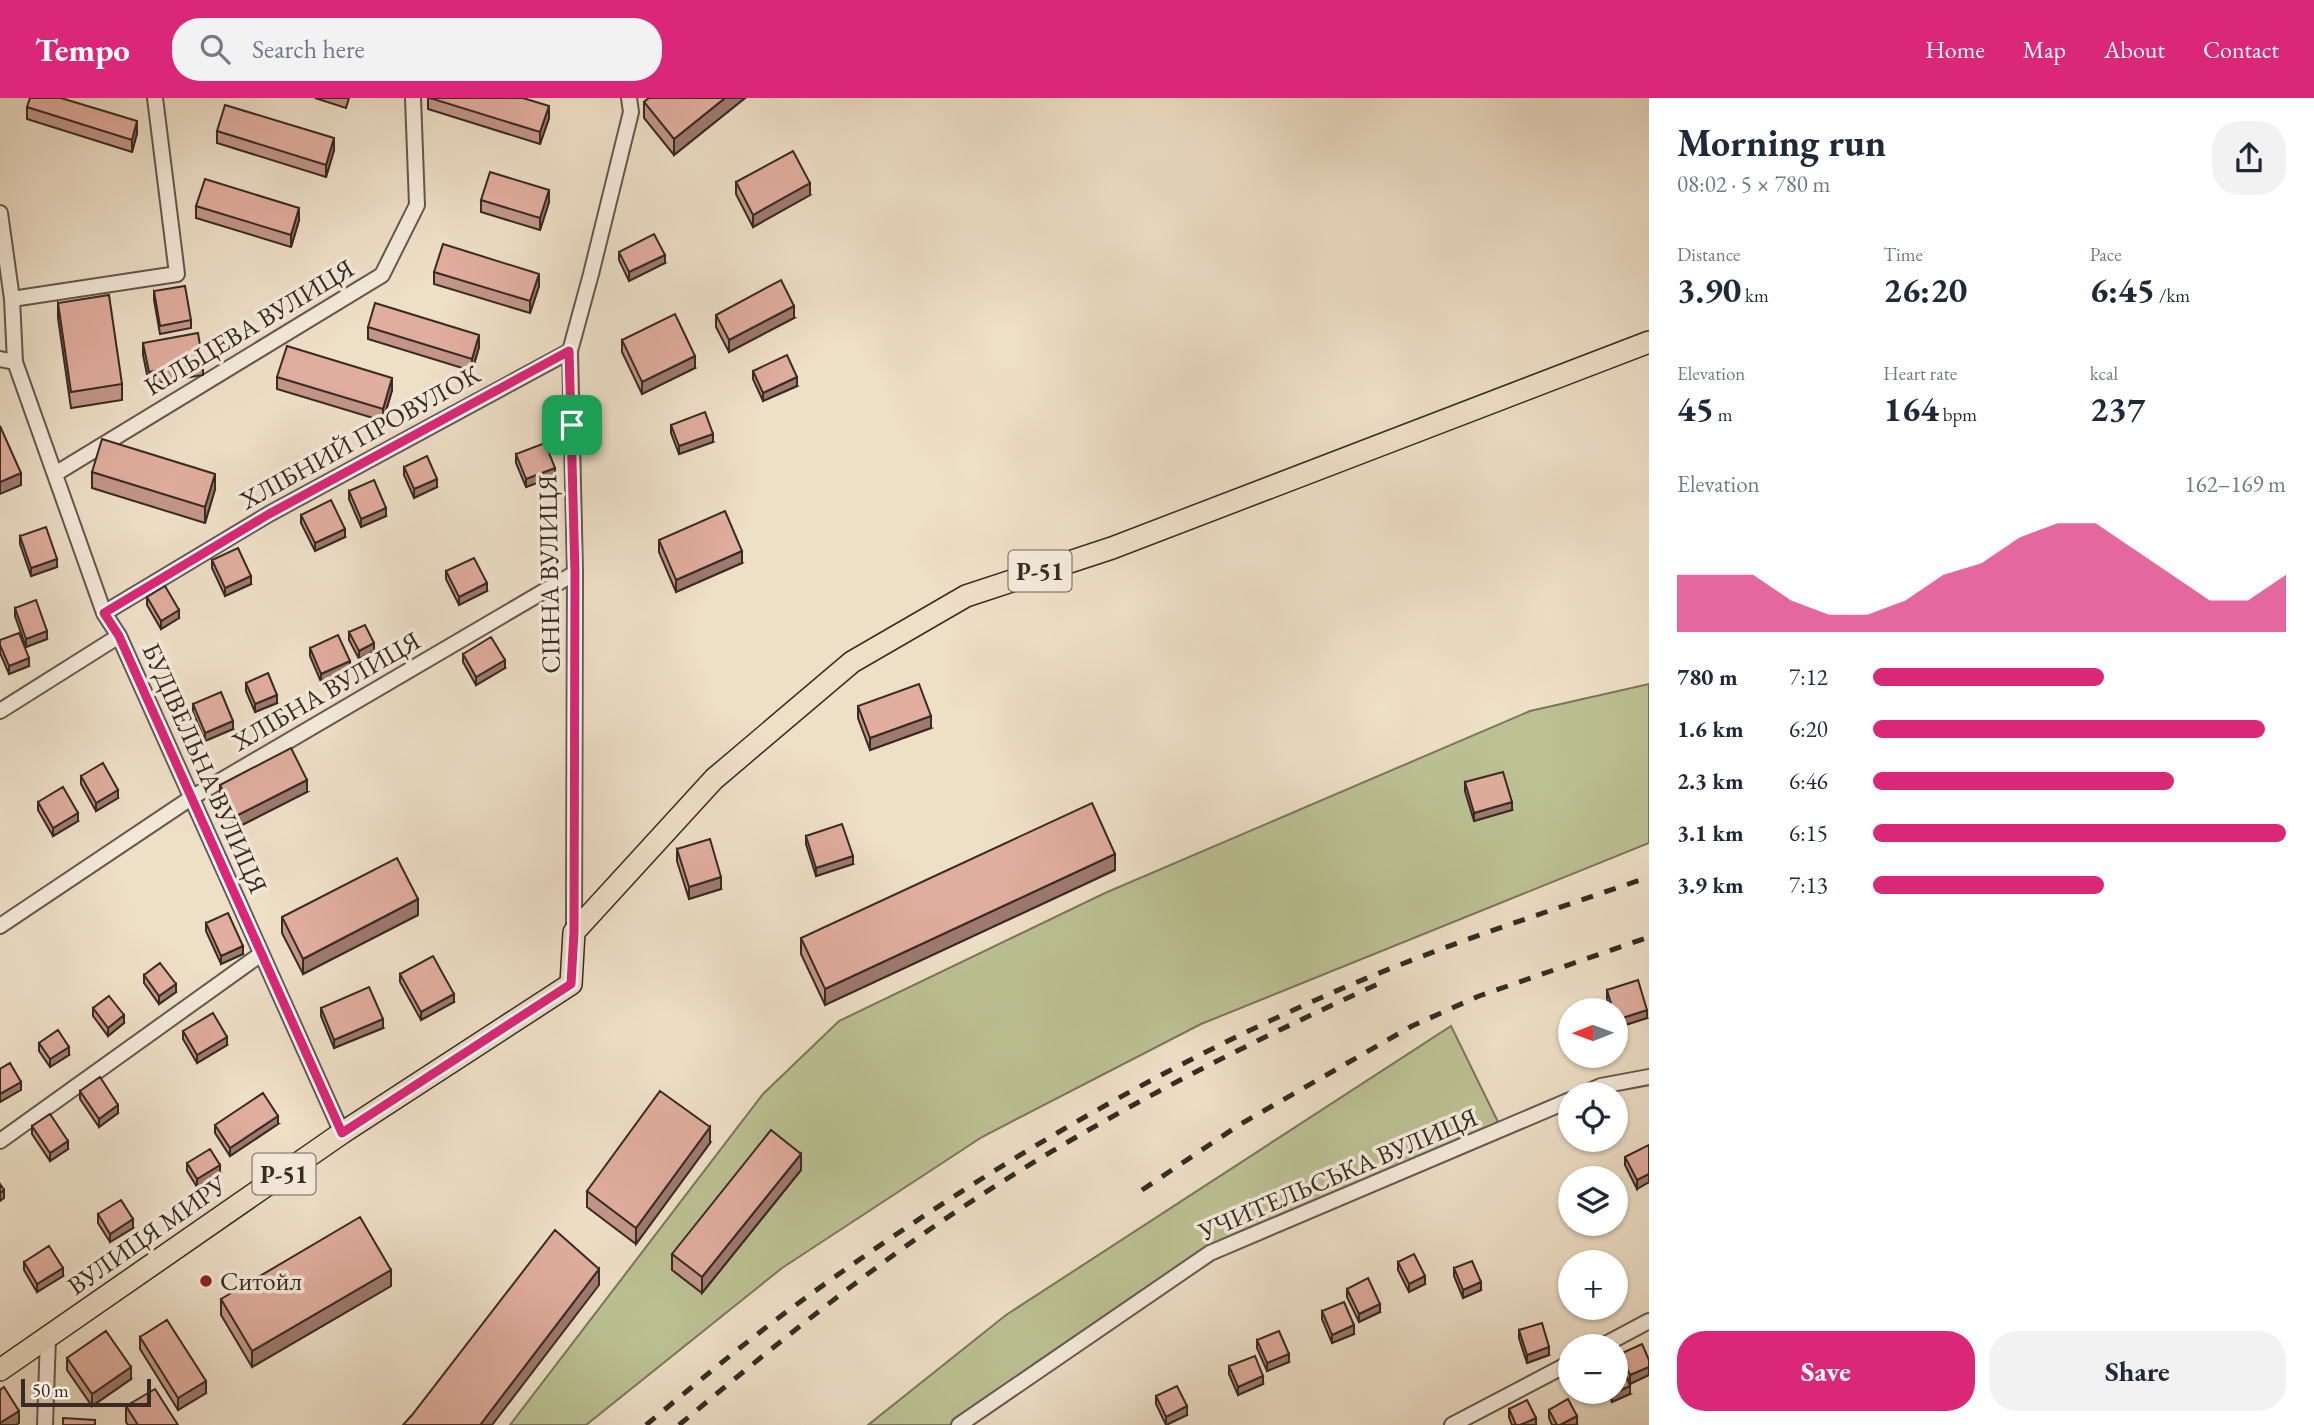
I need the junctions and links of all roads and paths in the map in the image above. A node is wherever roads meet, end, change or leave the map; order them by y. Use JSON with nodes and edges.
{"nodes":[{"id":1,"x":155,"y":98,"type":"edge"},
{"id":2,"x":413,"y":98,"type":"edge"},
{"id":3,"x":629,"y":98,"type":"edge"},
{"id":4,"x":0,"y":213,"type":"edge"},
{"id":5,"x":12,"y":299,"type":"junction"},
{"id":6,"x":1649,"y":342,"type":"edge"},
{"id":7,"x":569,"y":351,"type":"junction"},
{"id":8,"x":7,"y":360,"type":"edge"},
{"id":9,"x":55,"y":474,"type":"junction"},
{"id":10,"x":575,"y":573,"type":"junction"},
{"id":11,"x":104,"y":613,"type":"junction"},
{"id":12,"x":119,"y":636,"type":"junction"},
{"id":13,"x":0,"y":711,"type":"edge"},
{"id":14,"x":191,"y":799,"type":"junction"},
{"id":15,"x":0,"y":926,"type":"edge"},
{"id":16,"x":574,"y":932,"type":"junction"},
{"id":17,"x":261,"y":954,"type":"junction"},
{"id":18,"x":1649,"y":1077,"type":"edge"},
{"id":19,"x":1622,"y":1082,"type":"edge"},
{"id":20,"x":1558,"y":1105,"type":"edge"},
{"id":21,"x":342,"y":1133,"type":"junction"},
{"id":22,"x":0,"y":1141,"type":"edge"},
{"id":23,"x":1649,"y":1321,"type":"edge"},
{"id":24,"x":1625,"y":1334,"type":"edge"},
{"id":25,"x":48,"y":1337,"type":"junction"},
{"id":26,"x":1558,"y":1369,"type":"edge"},
{"id":27,"x":0,"y":1370,"type":"edge"},
{"id":28,"x":45,"y":1425,"type":"edge"},
{"id":29,"x":959,"y":1425,"type":"edge"},
{"id":30,"x":1452,"y":1425,"type":"edge"}],
"edges":[{"from":1,"to":5,"type":"street"},
{"from":2,"to":9,"type":"street","name":"КІЛЬЦЕВА ВУЛИЦЯ"},
{"from":3,"to":7,"type":"street","name":"СІННА ВУЛИЦЯ"},
{"from":4,"to":5,"type":"street","name":"БУДІВЕЛЬНА ВУЛИЦЯ"},
{"from":5,"to":8,"type":"street","name":"БУДІВЕЛЬНА ВУЛИЦЯ"},
{"from":6,"to":16,"type":"main road","number":"Р-51"},
{"from":7,"to":10,"type":"street","name":"СІННА ВУЛИЦЯ"},
{"from":7,"to":11,"type":"street","name":"ХЛІБНИЙ ПРОВУЛОК"},
{"from":8,"to":9,"type":"street","name":"БУДІВЕЛЬНА ВУЛИЦЯ"},
{"from":9,"to":11,"type":"street","name":"БУДІВЕЛЬНА ВУЛИЦЯ"},
{"from":10,"to":14,"type":"street","name":"ХЛІБНА ВУЛИЦЯ"},
{"from":10,"to":16,"type":"street","name":"СІННА ВУЛИЦЯ"},
{"from":11,"to":12,"type":"street","name":"БУДІВЕЛЬНА ВУЛИЦЯ"},
{"from":12,"to":13,"type":"street"},
{"from":12,"to":14,"type":"street","name":"БУДІВЕЛЬНА ВУЛИЦЯ"},
{"from":14,"to":15,"type":"street","name":"ХЛІБНА ВУЛИЦЯ"},
{"from":14,"to":17,"type":"street","name":"БУДІВЕЛЬНА ВУЛИЦЯ"},
{"from":16,"to":21,"type":"main road","name":"ВУЛИЦЯ МИРУ","number":"Р-51"},
{"from":17,"to":21,"type":"street","name":"БУДІВЕЛЬНА ВУЛИЦЯ"},
{"from":17,"to":22,"type":"street"},
{"from":18,"to":19,"type":"street"},
{"from":20,"to":29,"type":"street","name":"УЧИТЕЛЬСЬКА ВУЛИЦЯ"},
{"from":21,"to":25,"type":"main road","name":"ВУЛИЦЯ МИРУ","number":"Р-51"},
{"from":23,"to":24,"type":"street"},
{"from":25,"to":27,"type":"main road","name":"ВУЛИЦЯ МИРУ","number":"Р-51"},
{"from":25,"to":28,"type":"street"},
{"from":26,"to":30,"type":"street"}]}
